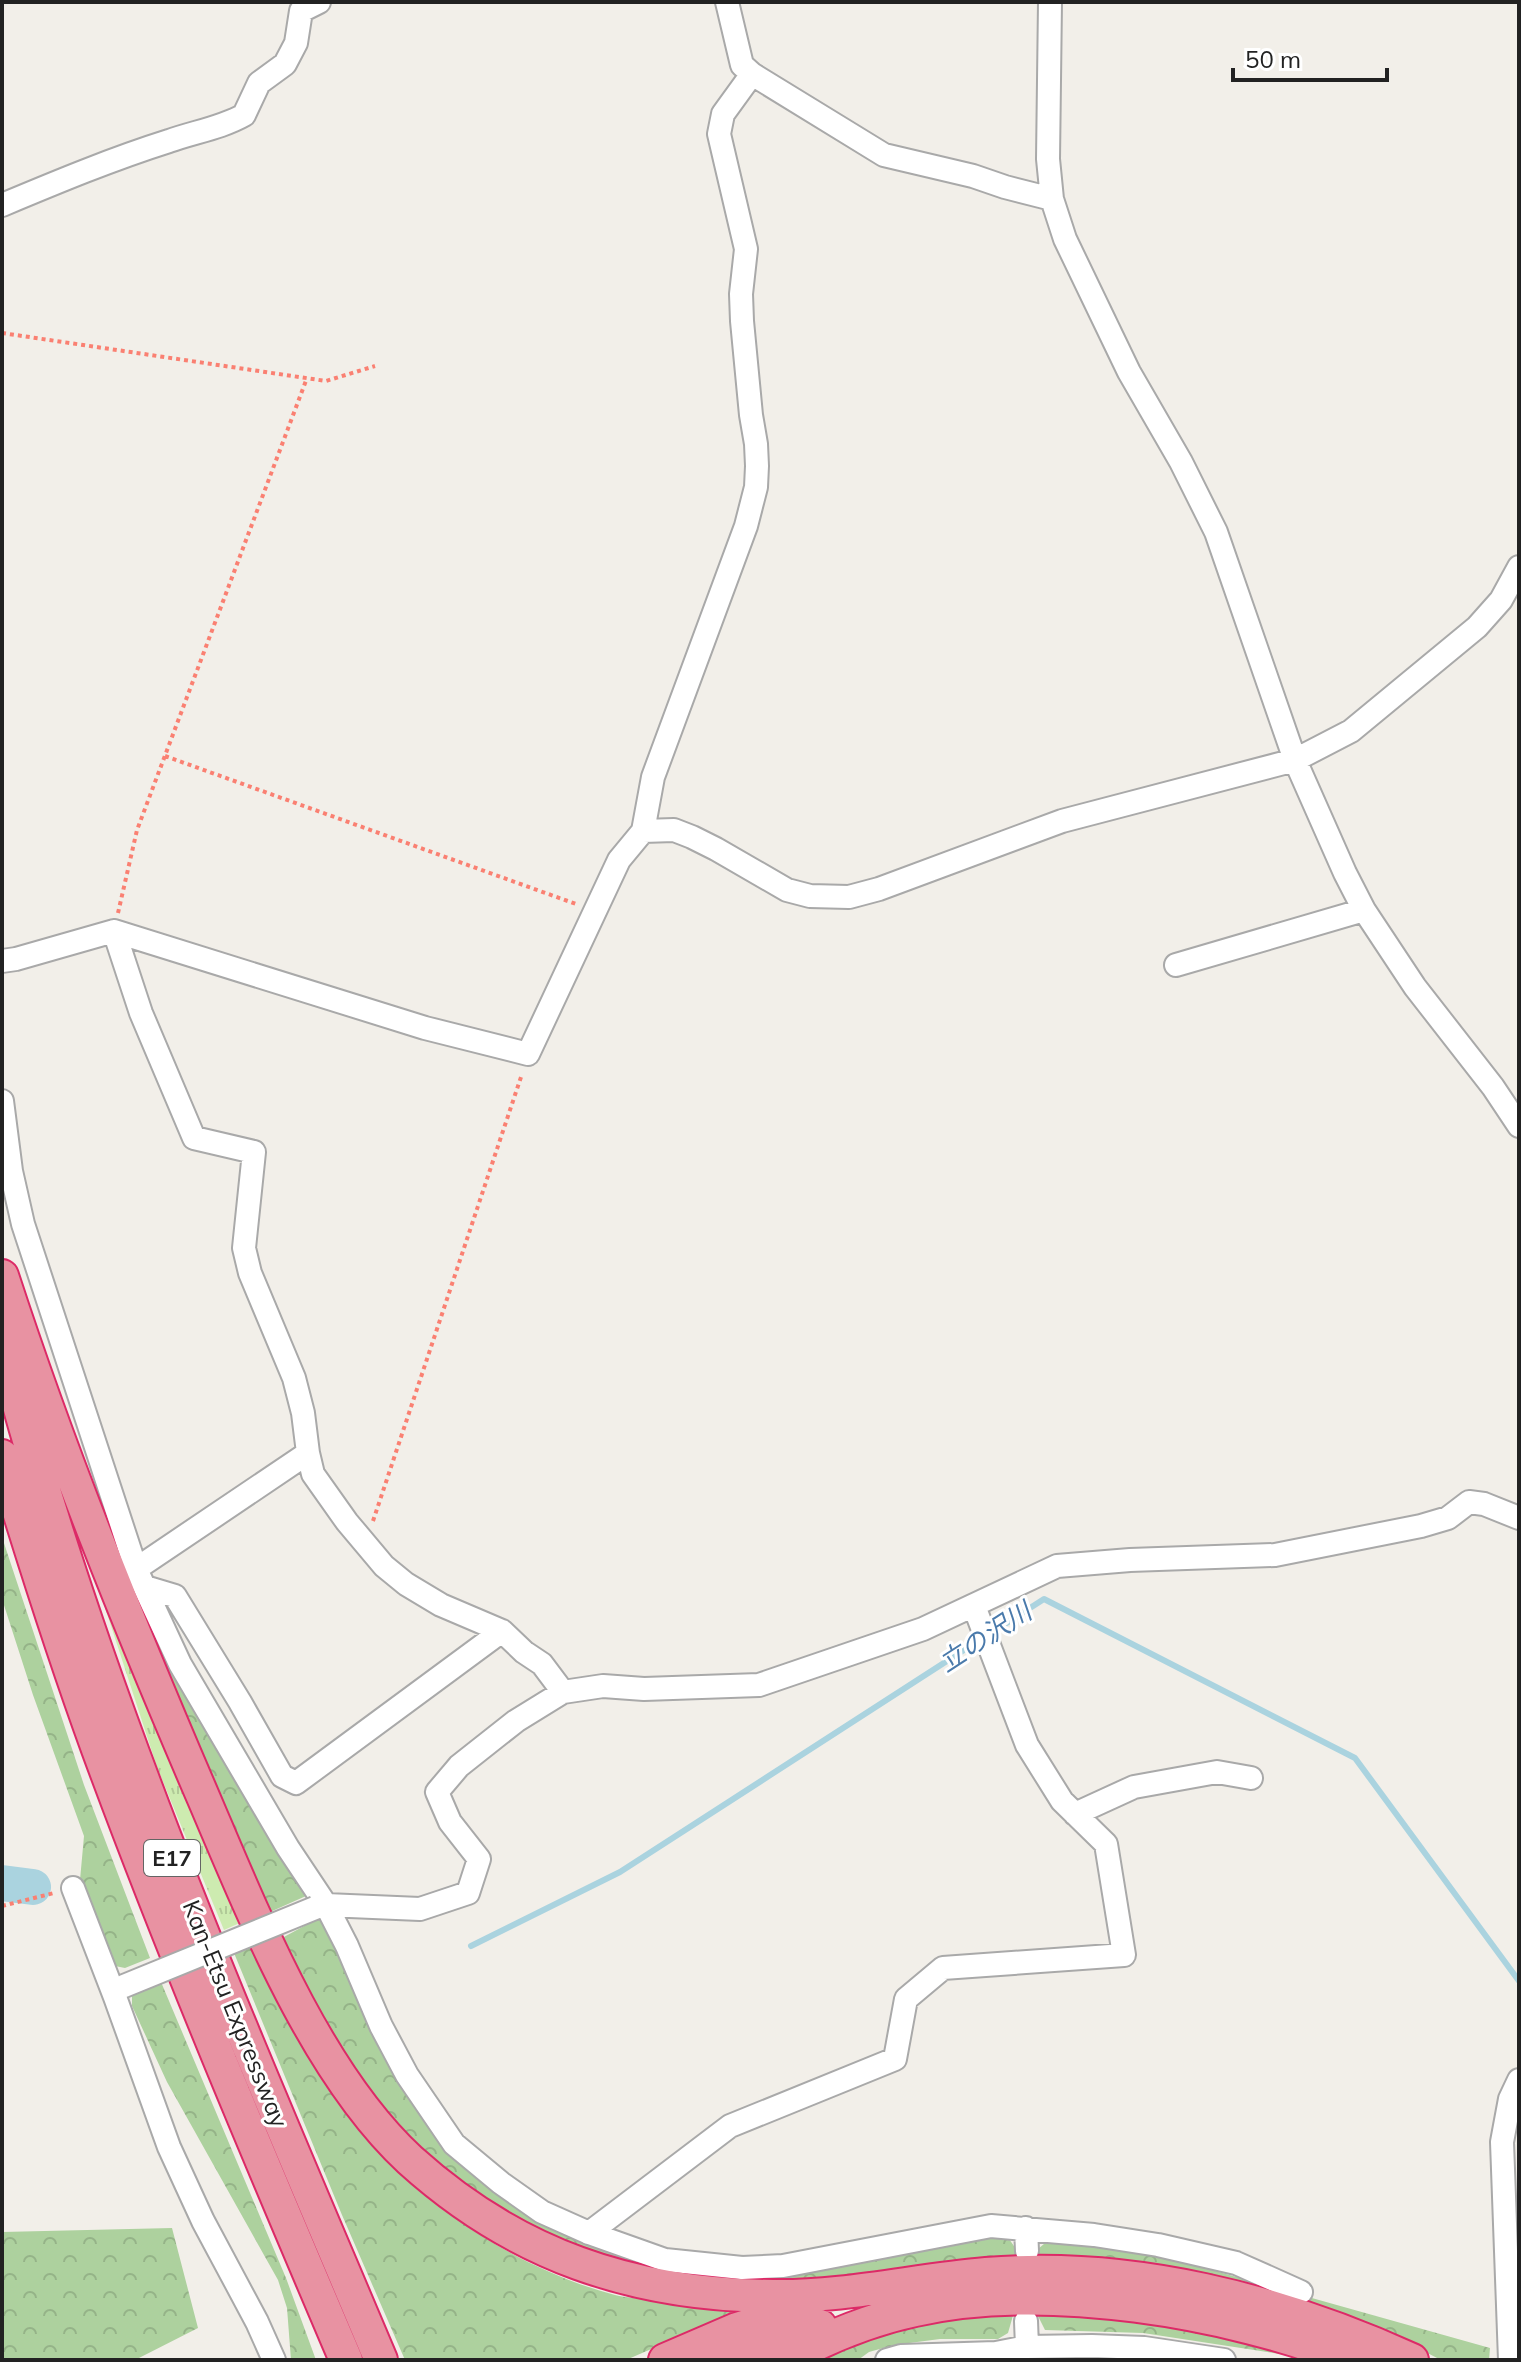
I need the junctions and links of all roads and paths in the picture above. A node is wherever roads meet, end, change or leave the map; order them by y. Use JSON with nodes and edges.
{"nodes":[{"id":1,"x":319,"y":2,"type":"edge"},
{"id":2,"x":727,"y":2,"type":"edge"},
{"id":3,"x":1050,"y":2,"type":"edge"},
{"id":4,"x":752,"y":74,"type":"junction"},
{"id":5,"x":1052,"y":199,"type":"junction"},
{"id":6,"x":2,"y":205,"type":"edge"},
{"id":7,"x":2,"y":333,"type":"edge"},
{"id":8,"x":375,"y":366,"type":"dead end"},
{"id":9,"x":307,"y":378,"type":"junction"},
{"id":10,"x":1519,"y":567,"type":"edge"},
{"id":11,"x":165,"y":756,"type":"junction"},
{"id":12,"x":1295,"y":760,"type":"junction"},
{"id":13,"x":643,"y":831,"type":"junction"},
{"id":14,"x":1364,"y":910,"type":"junction"},
{"id":15,"x":596,"y":911,"type":"junction"},
{"id":16,"x":114,"y":931,"type":"junction"},
{"id":17,"x":2,"y":961,"type":"edge"},
{"id":18,"x":1176,"y":965,"type":"dead end"},
{"id":19,"x":528,"y":1054,"type":"junction"},
{"id":20,"x":2,"y":1101,"type":"edge"},
{"id":21,"x":1519,"y":1126,"type":"edge"},
{"id":22,"x":2,"y":1276,"type":"edge"},
{"id":23,"x":2,"y":1342,"type":"edge"},
{"id":24,"x":308,"y":1453,"type":"junction"},
{"id":25,"x":2,"y":1456,"type":"edge"},
{"id":26,"x":1519,"y":1518,"type":"edge"},
{"id":27,"x":352,"y":1527,"type":"junction"},
{"id":28,"x":140,"y":1578,"type":"junction"},
{"id":29,"x":974,"y":1606,"type":"junction"},
{"id":30,"x":502,"y":1631,"type":"junction"},
{"id":31,"x":563,"y":1692,"type":"junction"},
{"id":32,"x":1251,"y":1778,"type":"dead end"},
{"id":33,"x":1075,"y":1814,"type":"junction"},
{"id":34,"x":73,"y":1888,"type":"joint"},
{"id":35,"x":2,"y":1906,"type":"edge"},
{"id":36,"x":320,"y":1906,"type":"junction"},
{"id":37,"x":120,"y":1991,"type":"junction"},
{"id":38,"x":1514,"y":2089,"type":"edge"},
{"id":39,"x":589,"y":2233,"type":"junction"},
{"id":40,"x":889,"y":2287,"type":"junction"},
{"id":41,"x":1301,"y":2292,"type":"dead end"},
{"id":42,"x":918,"y":2309,"type":"junction"},
{"id":43,"x":1026,"y":2321,"type":"dead end"},
{"id":44,"x":1027,"y":2347,"type":"junction"},
{"id":45,"x":274,"y":2360,"type":"edge"},
{"id":46,"x":346,"y":2360,"type":"edge"},
{"id":47,"x":381,"y":2360,"type":"edge"},
{"id":48,"x":665,"y":2360,"type":"edge"},
{"id":49,"x":719,"y":2360,"type":"edge"},
{"id":50,"x":785,"y":2360,"type":"edge"},
{"id":51,"x":887,"y":2360,"type":"edge"},
{"id":52,"x":1224,"y":2360,"type":"edge"},
{"id":53,"x":1350,"y":2360,"type":"edge"},
{"id":54,"x":1412,"y":2360,"type":"edge"},
{"id":55,"x":1510,"y":2360,"type":"edge"}],
"edges":[{"from":1,"to":6,"type":"street"},
{"from":2,"to":4,"type":"street"},
{"from":3,"to":5,"type":"street"},
{"from":4,"to":5,"type":"street"},
{"from":4,"to":13,"type":"street"},
{"from":5,"to":12,"type":"street"},
{"from":7,"to":9,"type":"path"},
{"from":8,"to":9,"type":"path"},
{"from":9,"to":11,"type":"path"},
{"from":10,"to":12,"type":"street"},
{"from":11,"to":15,"type":"path"},
{"from":11,"to":16,"type":"path"},
{"from":12,"to":13,"type":"street"},
{"from":12,"to":14,"type":"street"},
{"from":13,"to":15,"type":"street"},
{"from":14,"to":18,"type":"street"},
{"from":14,"to":21,"type":"street"},
{"from":15,"to":19,"type":"street"},
{"from":16,"to":17,"type":"street"},
{"from":16,"to":19,"type":"street"},
{"from":16,"to":24,"type":"street"},
{"from":19,"to":27,"type":"path"},
{"from":20,"to":28,"type":"street"},
{"from":22,"to":40,"type":"highway"},
{"from":23,"to":47,"type":"highway","name":"Kan-Etsu Expressway","number":"E17"},
{"from":24,"to":27,"type":"street"},
{"from":24,"to":28,"type":"street"},
{"from":25,"to":46,"type":"highway","name":"Kan-Etsu Expressway","number":"E17"},
{"from":26,"to":29,"type":"street"},
{"from":27,"to":30,"type":"street"},
{"from":28,"to":30,"type":"street"},
{"from":28,"to":36,"type":"street"},
{"from":29,"to":31,"type":"street"},
{"from":29,"to":33,"type":"street"},
{"from":30,"to":31,"type":"street"},
{"from":31,"to":36,"type":"street"},
{"from":32,"to":33,"type":"street"},
{"from":33,"to":39,"type":"street"},
{"from":34,"to":35,"type":"path"},
{"from":34,"to":37,"type":"street"},
{"from":36,"to":37,"type":"street","bridge":true},
{"from":36,"to":39,"type":"street"},
{"from":37,"to":45,"type":"street"},
{"from":38,"to":55,"type":"street"},
{"from":39,"to":41,"type":"street"},
{"from":40,"to":48,"type":"highway"},
{"from":40,"to":54,"type":"highway"},
{"from":42,"to":49,"type":"highway"},
{"from":42,"to":50,"type":"highway"},
{"from":42,"to":53,"type":"highway"},
{"from":43,"to":44,"type":"street"},
{"from":44,"to":51,"type":"street"},
{"from":44,"to":52,"type":"street"}]}
